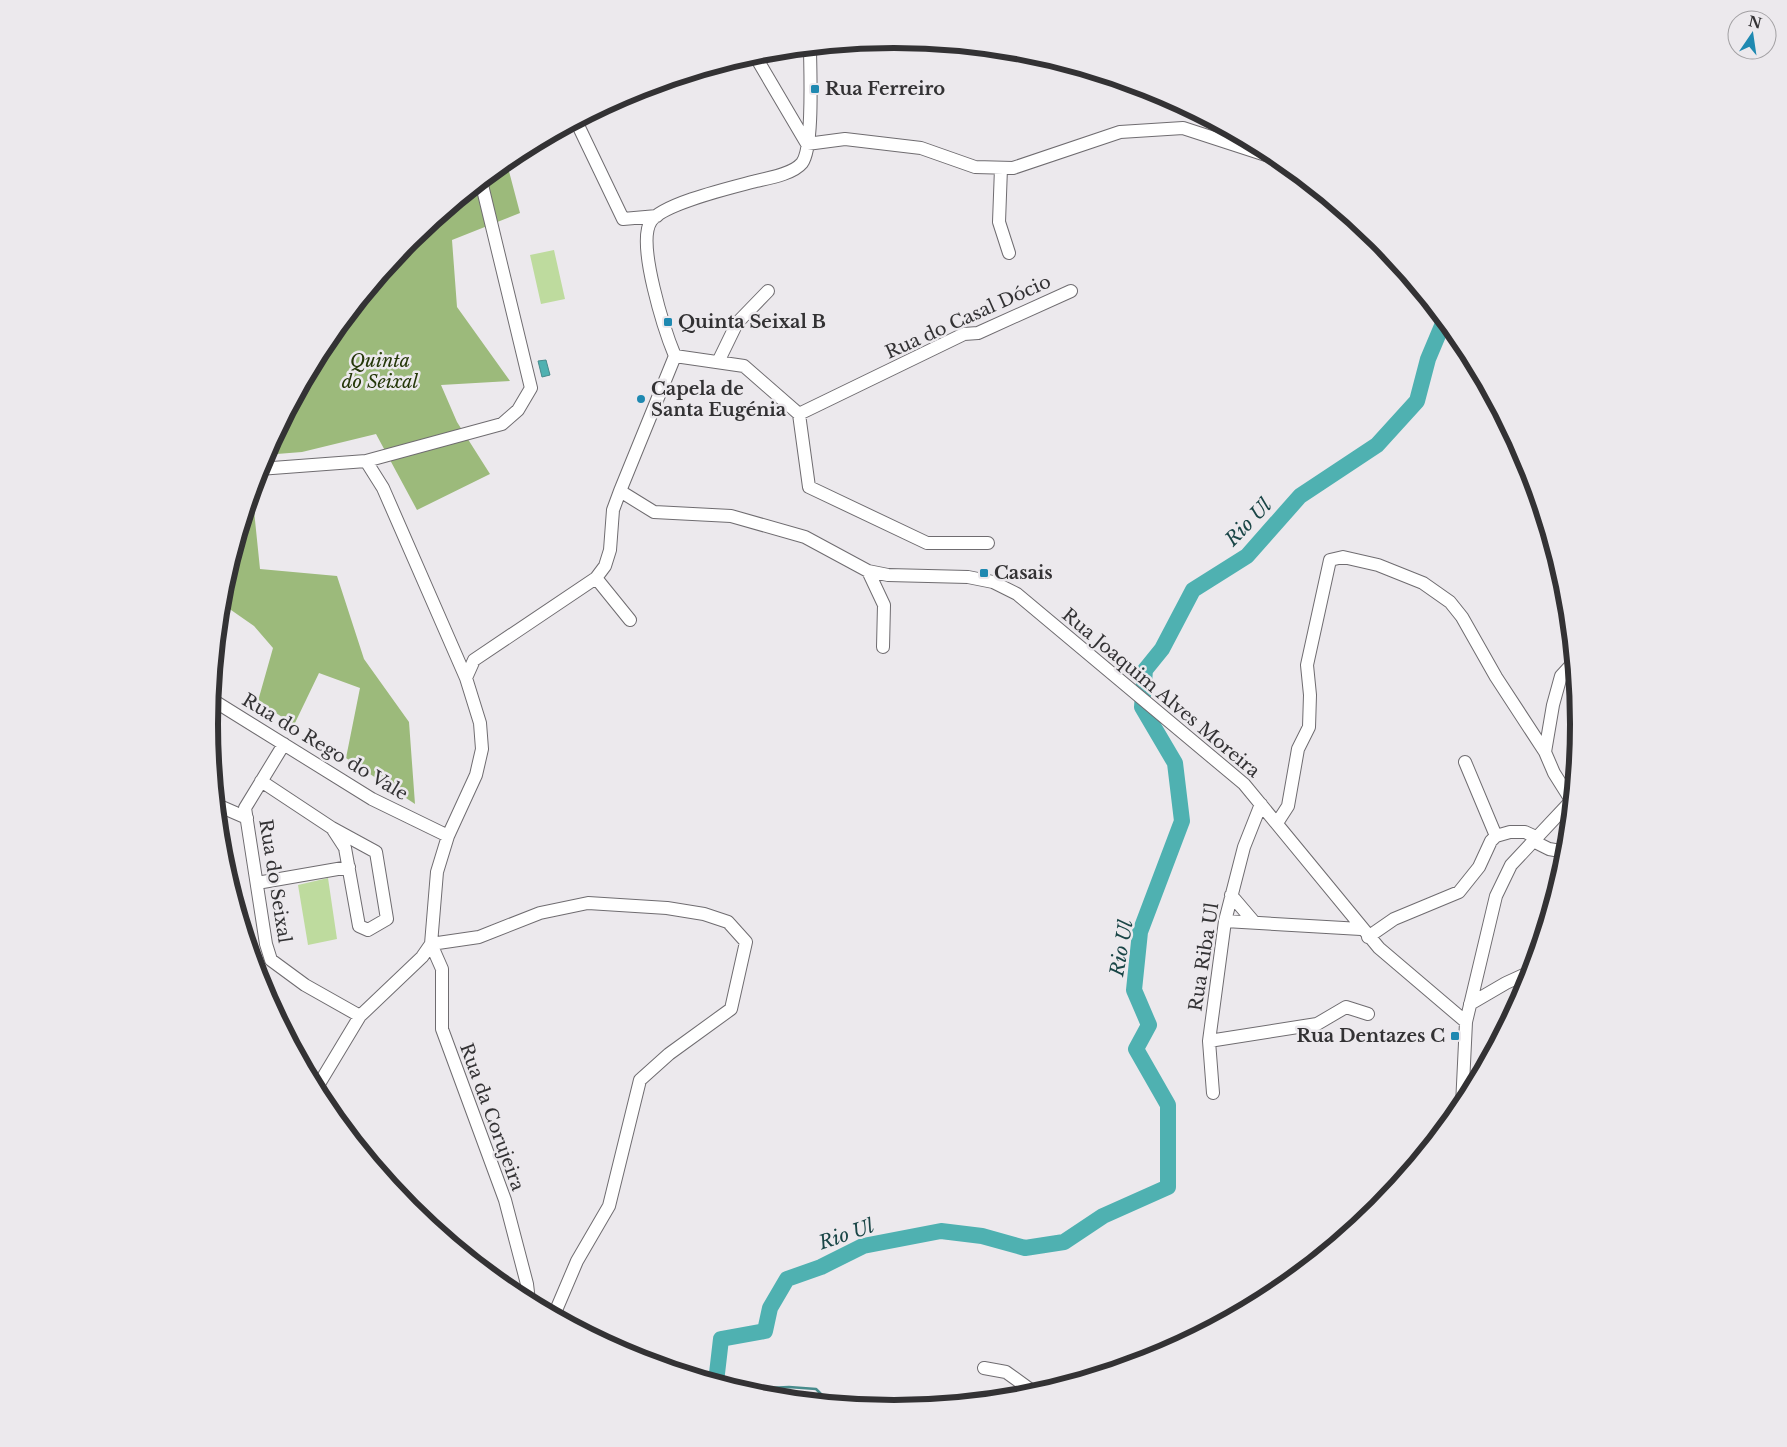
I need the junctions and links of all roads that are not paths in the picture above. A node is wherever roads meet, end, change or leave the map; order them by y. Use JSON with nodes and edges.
{"nodes":[{"id":1,"x":810,"y":53,"type":"edge"},
{"id":2,"x":758,"y":61,"type":"edge"},
{"id":3,"x":578,"y":126,"type":"edge"},
{"id":4,"x":807,"y":144,"type":"junction"},
{"id":5,"x":1252,"y":151,"type":"edge"},
{"id":6,"x":1001,"y":168,"type":"junction"},
{"id":7,"x":482,"y":187,"type":"edge"},
{"id":8,"x":657,"y":216,"type":"junction"},
{"id":9,"x":1009,"y":253,"type":"dead end"},
{"id":10,"x":768,"y":291,"type":"dead end"},
{"id":11,"x":1071,"y":291,"type":"dead end"},
{"id":12,"x":675,"y":356,"type":"junction"},
{"id":13,"x":718,"y":362,"type":"junction"},
{"id":14,"x":799,"y":414,"type":"junction"},
{"id":15,"x":366,"y":461,"type":"junction"},
{"id":16,"x":268,"y":468,"type":"edge"},
{"id":17,"x":620,"y":491,"type":"junction"},
{"id":18,"x":988,"y":543,"type":"dead end"},
{"id":19,"x":868,"y":571,"type":"junction"},
{"id":20,"x":596,"y":578,"type":"junction"},
{"id":21,"x":630,"y":620,"type":"dead end"},
{"id":22,"x":882,"y":648,"type":"dead end"},
{"id":23,"x":1567,"y":669,"type":"edge"},
{"id":24,"x":466,"y":678,"type":"junction"},
{"id":25,"x":218,"y":704,"type":"edge"},
{"id":26,"x":284,"y":744,"type":"junction"},
{"id":27,"x":1545,"y":752,"type":"junction"},
{"id":28,"x":1465,"y":762,"type":"dead end"},
{"id":29,"x":261,"y":781,"type":"junction"},
{"id":30,"x":1566,"y":792,"type":"edge"},
{"id":31,"x":1261,"y":804,"type":"junction"},
{"id":32,"x":223,"y":807,"type":"edge"},
{"id":33,"x":1564,"y":808,"type":"edge"},
{"id":34,"x":247,"y":818,"type":"junction"},
{"id":35,"x":1275,"y":821,"type":"junction"},
{"id":36,"x":332,"y":828,"type":"junction"},
{"id":37,"x":1252,"y":830,"type":"junction"},
{"id":38,"x":448,"y":836,"type":"junction"},
{"id":39,"x":1496,"y":836,"type":"junction"},
{"id":40,"x":1535,"y":839,"type":"junction"},
{"id":41,"x":1558,"y":850,"type":"edge"},
{"id":42,"x":348,"y":867,"type":"junction"},
{"id":43,"x":257,"y":883,"type":"junction"},
{"id":44,"x":1231,"y":895,"type":"junction"},
{"id":45,"x":1225,"y":921,"type":"junction"},
{"id":46,"x":1254,"y":922,"type":"junction"},
{"id":47,"x":1365,"y":933,"type":"junction"},
{"id":48,"x":431,"y":944,"type":"junction"},
{"id":49,"x":1520,"y":977,"type":"edge"},
{"id":50,"x":1442,"y":1001,"type":"junction"},
{"id":51,"x":1470,"y":1004,"type":"junction"},
{"id":52,"x":1368,"y":1014,"type":"dead end"},
{"id":53,"x":360,"y":1016,"type":"junction"},
{"id":54,"x":1466,"y":1022,"type":"junction"},
{"id":55,"x":1209,"y":1041,"type":"junction"},
{"id":56,"x":320,"y":1082,"type":"edge"},
{"id":57,"x":1463,"y":1088,"type":"edge"},
{"id":58,"x":1213,"y":1093,"type":"dead end"},
{"id":59,"x":528,"y":1292,"type":"edge"},
{"id":60,"x":556,"y":1310,"type":"edge"},
{"id":61,"x":984,"y":1368,"type":"dead end"},
{"id":62,"x":1027,"y":1386,"type":"edge"}],
"edges":[{"from":1,"to":4,"type":"street"},
{"from":2,"to":4,"type":"street"},
{"from":3,"to":8,"type":"street"},
{"from":4,"to":6,"type":"street"},
{"from":4,"to":8,"type":"street"},
{"from":5,"to":6,"type":"street"},
{"from":6,"to":9,"type":"street"},
{"from":7,"to":15,"type":"street"},
{"from":8,"to":12,"type":"street"},
{"from":10,"to":13,"type":"street"},
{"from":11,"to":14,"type":"street","name":"Rua do Casal Dócio"},
{"from":12,"to":13,"type":"street"},
{"from":12,"to":17,"type":"street"},
{"from":13,"to":14,"type":"street"},
{"from":14,"to":18,"type":"street"},
{"from":15,"to":16,"type":"street"},
{"from":15,"to":24,"type":"street"},
{"from":17,"to":19,"type":"street","name":"Rua Joaquim Alves Moreira"},
{"from":17,"to":20,"type":"street"},
{"from":19,"to":22,"type":"street"},
{"from":19,"to":31,"type":"street","name":"Rua Joaquim Alves Moreira"},
{"from":20,"to":21,"type":"street"},
{"from":20,"to":24,"type":"street"},
{"from":23,"to":27,"type":"street"},
{"from":24,"to":38,"type":"street"},
{"from":25,"to":26,"type":"street","name":"Rua do Rego do Vale"},
{"from":26,"to":29,"type":"street","name":"Rua do Seixal"},
{"from":26,"to":38,"type":"street","name":"Rua do Rego do Vale"},
{"from":27,"to":30,"type":"street"},
{"from":27,"to":35,"type":"street"},
{"from":28,"to":39,"type":"street"},
{"from":29,"to":34,"type":"street","name":"Rua do Seixal"},
{"from":29,"to":36,"type":"street"},
{"from":31,"to":35,"type":"street","name":"Rua Joaquim Alves Moreira"},
{"from":31,"to":37,"type":"street","name":"Rua Riba Ul"},
{"from":32,"to":34,"type":"street"},
{"from":33,"to":40,"type":"street"},
{"from":34,"to":43,"type":"street","name":"Rua do Seixal"},
{"from":35,"to":37,"type":"street"},
{"from":35,"to":47,"type":"street","name":"Rua Joaquim Alves Moreira"},
{"from":36,"to":42,"type":"street"},
{"from":36,"to":42,"type":"street"},
{"from":37,"to":44,"type":"street","name":"Rua Riba Ul"},
{"from":38,"to":48,"type":"street"},
{"from":39,"to":40,"type":"street"},
{"from":39,"to":47,"type":"street"},
{"from":40,"to":41,"type":"street"},
{"from":40,"to":51,"type":"street"},
{"from":42,"to":43,"type":"street"},
{"from":43,"to":53,"type":"street","name":"Rua do Seixal"},
{"from":44,"to":45,"type":"street","name":"Rua Riba Ul"},
{"from":44,"to":46,"type":"street"},
{"from":45,"to":46,"type":"street"},
{"from":45,"to":55,"type":"street","name":"Rua Riba Ul"},
{"from":46,"to":47,"type":"street"},
{"from":47,"to":50,"type":"street","name":"Rua Joaquim Alves Moreira"},
{"from":48,"to":53,"type":"street"},
{"from":48,"to":59,"type":"street","name":"Rua da Corujeira"},
{"from":48,"to":60,"type":"street"},
{"from":49,"to":51,"type":"street"},
{"from":50,"to":51,"type":"street"},
{"from":50,"to":54,"type":"street","name":"Rua Joaquim Alves Moreira"},
{"from":51,"to":54,"type":"street"},
{"from":52,"to":55,"type":"street"},
{"from":53,"to":56,"type":"street"},
{"from":54,"to":57,"type":"street"},
{"from":55,"to":58,"type":"street","name":"Rua Riba Ul"},
{"from":61,"to":62,"type":"street"}]}
